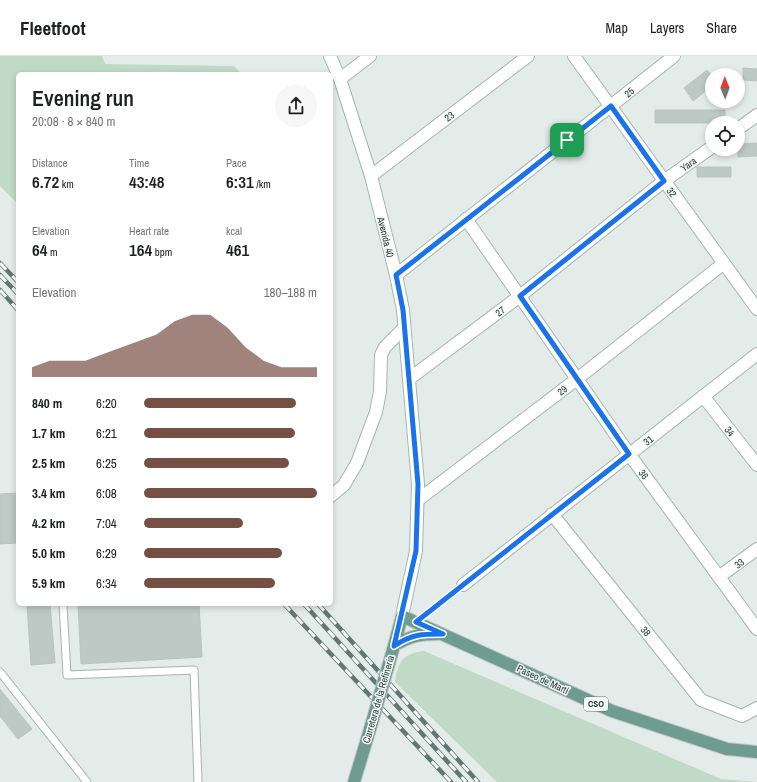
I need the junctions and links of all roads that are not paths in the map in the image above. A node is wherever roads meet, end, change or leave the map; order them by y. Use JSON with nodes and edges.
{"nodes":[{"id":1,"x":330,"y":56,"type":"edge"},
{"id":2,"x":370,"y":56,"type":"edge"},
{"id":3,"x":528,"y":56,"type":"edge"},
{"id":4,"x":574,"y":56,"type":"edge"},
{"id":5,"x":674,"y":56,"type":"edge"},
{"id":6,"x":340,"y":79,"type":"junction"},
{"id":7,"x":611,"y":106,"type":"junction"},
{"id":8,"x":757,"y":115,"type":"edge"},
{"id":9,"x":745,"y":124,"type":"edge"},
{"id":10,"x":705,"y":152,"type":"edge"},
{"id":11,"x":371,"y":176,"type":"junction"},
{"id":12,"x":664,"y":181,"type":"junction"},
{"id":13,"x":466,"y":219,"type":"junction"},
{"id":14,"x":724,"y":264,"type":"junction"},
{"id":15,"x":396,"y":275,"type":"junction"},
{"id":16,"x":520,"y":296,"type":"junction"},
{"id":17,"x":757,"y":309,"type":"edge"},
{"id":18,"x":404,"y":328,"type":"junction"},
{"id":19,"x":757,"y":354,"type":"edge"},
{"id":20,"x":409,"y":379,"type":"junction"},
{"id":21,"x":577,"y":379,"type":"junction"},
{"id":22,"x":704,"y":396,"type":"junction"},
{"id":23,"x":629,"y":454,"type":"junction"},
{"id":24,"x":757,"y":466,"type":"edge"},
{"id":25,"x":333,"y":494,"type":"edge"},
{"id":26,"x":418,"y":500,"type":"junction"},
{"id":27,"x":552,"y":514,"type":"junction"},
{"id":28,"x":757,"y":549,"type":"edge"},
{"id":29,"x":720,"y":576,"type":"junction"},
{"id":30,"x":462,"y":585,"type":"road end"},
{"id":31,"x":63,"y":606,"type":"edge"},
{"id":32,"x":402,"y":616,"type":"junction"},
{"id":33,"x":757,"y":629,"type":"edge"},
{"id":34,"x":443,"y":634,"type":"junction"},
{"id":35,"x":394,"y":646,"type":"junction"},
{"id":36,"x":0,"y":672,"type":"edge"},
{"id":37,"x":757,"y":708,"type":"edge"},
{"id":38,"x":757,"y":752,"type":"edge"},
{"id":39,"x":87,"y":782,"type":"edge"},
{"id":40,"x":198,"y":782,"type":"edge"},
{"id":41,"x":354,"y":782,"type":"edge"}],
"edges":[{"from":1,"to":6,"type":"street","name":"Avenida 40"},
{"from":2,"to":6,"type":"street"},
{"from":3,"to":11,"type":"street","name":"23"},
{"from":4,"to":7,"type":"street","name":"32"},
{"from":5,"to":7,"type":"street","name":"25"},
{"from":6,"to":11,"type":"street","name":"Avenida 40"},
{"from":7,"to":12,"type":"street","name":"32"},
{"from":7,"to":13,"type":"street","name":"25"},
{"from":8,"to":9,"type":"street"},
{"from":10,"to":12,"type":"street","name":"Yara"},
{"from":11,"to":15,"type":"street","name":"Avenida 40"},
{"from":12,"to":14,"type":"street","name":"32"},
{"from":12,"to":16,"type":"street","name":"27"},
{"from":13,"to":15,"type":"street","name":"25"},
{"from":13,"to":16,"type":"street","name":"36"},
{"from":14,"to":17,"type":"street","name":"32"},
{"from":14,"to":21,"type":"street","name":"29"},
{"from":15,"to":18,"type":"street","name":"Avenida 40"},
{"from":16,"to":20,"type":"street","name":"27"},
{"from":16,"to":21,"type":"street","name":"36"},
{"from":18,"to":20,"type":"street","name":"Avenida 40"},
{"from":18,"to":25,"type":"street"},
{"from":19,"to":22,"type":"street","name":"31"},
{"from":20,"to":26,"type":"street","name":"Avenida 40"},
{"from":21,"to":23,"type":"street","name":"36"},
{"from":21,"to":26,"type":"street","name":"29"},
{"from":22,"to":23,"type":"street","name":"31"},
{"from":22,"to":24,"type":"street","name":"34"},
{"from":23,"to":27,"type":"street","name":"31"},
{"from":23,"to":29,"type":"street","name":"36"},
{"from":26,"to":32,"type":"street","name":"Avenida 40"},
{"from":27,"to":30,"type":"street","name":"31"},
{"from":27,"to":37,"type":"street","name":"38"},
{"from":28,"to":29,"type":"street","name":"33"},
{"from":29,"to":33,"type":"street","name":"36"},
{"from":31,"to":40,"type":"lane"},
{"from":32,"to":34,"type":"main road","name":"Paseo de Martí","number":"CSO"},
{"from":32,"to":35,"type":"main road","name":"Carretera de la Refinería"},
{"from":34,"to":35,"type":"main road","number":"CSO"},
{"from":34,"to":38,"type":"main road","name":"Paseo de Martí","number":"CSO"},
{"from":35,"to":41,"type":"main road","name":"Carretera de la Refinería","bridge":true},
{"from":36,"to":39,"type":"lane"}]}
